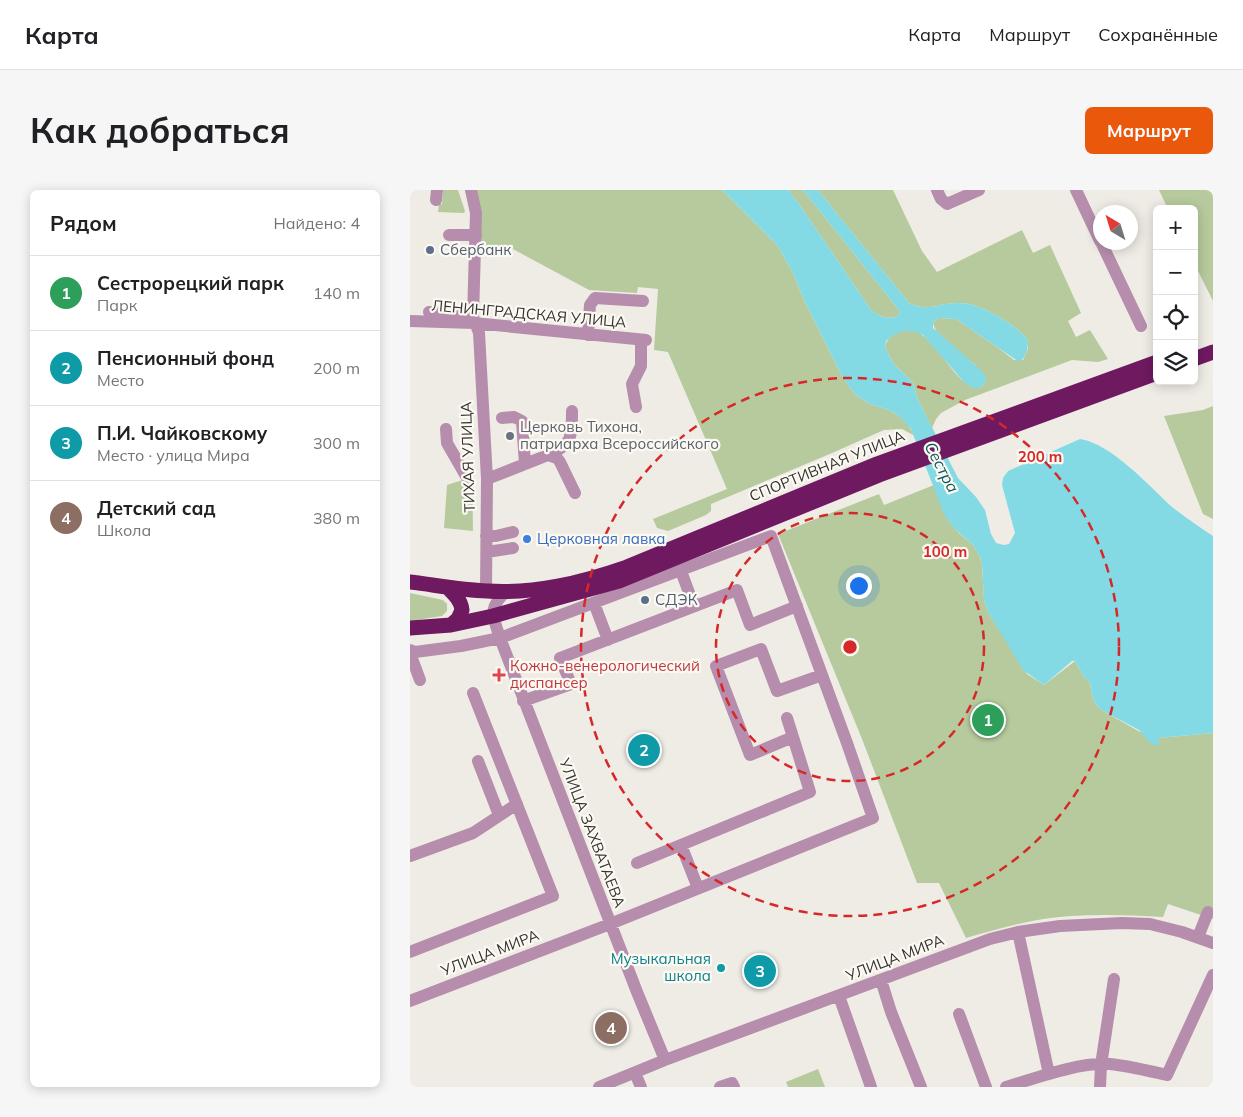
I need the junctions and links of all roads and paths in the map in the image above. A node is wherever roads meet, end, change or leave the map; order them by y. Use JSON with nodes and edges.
{"nodes":[{"id":1,"x":471,"y":190,"type":"edge"},
{"id":2,"x":937,"y":190,"type":"edge"},
{"id":3,"x":979,"y":190,"type":"edge"},
{"id":4,"x":1076,"y":190,"type":"edge"},
{"id":5,"x":1093,"y":225,"type":"edge"},
{"id":6,"x":449,"y":234,"type":"dead end"},
{"id":7,"x":476,"y":235,"type":"junction"},
{"id":8,"x":1105,"y":250,"type":"edge"},
{"id":9,"x":643,"y":300,"type":"dead end"},
{"id":10,"x":429,"y":312,"type":"dead end"},
{"id":11,"x":474,"y":319,"type":"junction"},
{"id":12,"x":410,"y":321,"type":"edge"},
{"id":13,"x":1141,"y":326,"type":"dead end"},
{"id":14,"x":588,"y":335,"type":"junction"},
{"id":15,"x":1213,"y":341,"type":"edge"},
{"id":16,"x":1198,"y":347,"type":"edge"},
{"id":17,"x":1213,"y":352,"type":"edge"},
{"id":18,"x":1198,"y":358,"type":"edge"},
{"id":19,"x":1153,"y":364,"type":"edge"},
{"id":20,"x":1153,"y":374,"type":"edge"},
{"id":21,"x":636,"y":407,"type":"dead end"},
{"id":22,"x":572,"y":411,"type":"dead end"},
{"id":23,"x":502,"y":418,"type":"dead end"},
{"id":24,"x":446,"y":429,"type":"dead end"},
{"id":25,"x":982,"y":430,"type":"junction"},
{"id":26,"x":543,"y":457,"type":"junction"},
{"id":27,"x":525,"y":464,"type":"junction"},
{"id":28,"x":466,"y":476,"type":"dead end"},
{"id":29,"x":487,"y":479,"type":"junction"},
{"id":30,"x":575,"y":493,"type":"dead end"},
{"id":31,"x":513,"y":532,"type":"dead end"},
{"id":32,"x":486,"y":536,"type":"junction"},
{"id":33,"x":513,"y":548,"type":"dead end"},
{"id":34,"x":487,"y":552,"type":"junction"},
{"id":35,"x":681,"y":571,"type":"junction"},
{"id":36,"x":410,"y":582,"type":"edge"},
{"id":37,"x":447,"y":586,"type":"junction"},
{"id":38,"x":570,"y":590,"type":"junction"},
{"id":39,"x":486,"y":591,"type":"junction"},
{"id":40,"x":507,"y":591,"type":"junction"},
{"id":41,"x":594,"y":603,"type":"junction"},
{"id":42,"x":694,"y":606,"type":"junction"},
{"id":43,"x":797,"y":606,"type":"junction"},
{"id":44,"x":493,"y":616,"type":"junction"},
{"id":45,"x":451,"y":625,"type":"junction"},
{"id":46,"x":410,"y":628,"type":"edge"},
{"id":47,"x":500,"y":638,"type":"junction"},
{"id":48,"x":608,"y":640,"type":"junction"},
{"id":49,"x":410,"y":651,"type":"edge"},
{"id":50,"x":822,"y":675,"type":"junction"},
{"id":51,"x":420,"y":680,"type":"dead end"},
{"id":52,"x":473,"y":693,"type":"dead end"},
{"id":53,"x":523,"y":701,"type":"junction"},
{"id":54,"x":787,"y":718,"type":"dead end"},
{"id":55,"x":793,"y":737,"type":"junction"},
{"id":56,"x":478,"y":761,"type":"dead end"},
{"id":57,"x":517,"y":804,"type":"junction"},
{"id":58,"x":499,"y":815,"type":"junction"},
{"id":59,"x":681,"y":845,"type":"junction"},
{"id":60,"x":410,"y":856,"type":"edge"},
{"id":61,"x":637,"y":862,"type":"dead end"},
{"id":62,"x":698,"y":888,"type":"junction"},
{"id":63,"x":1208,"y":912,"type":"dead end"},
{"id":64,"x":610,"y":924,"type":"junction"},
{"id":65,"x":1018,"y":932,"type":"junction"},
{"id":66,"x":1198,"y":937,"type":"junction"},
{"id":67,"x":1213,"y":943,"type":"edge"},
{"id":68,"x":410,"y":952,"type":"edge"},
{"id":69,"x":1213,"y":975,"type":"edge"},
{"id":70,"x":1114,"y":979,"type":"dead end"},
{"id":71,"x":881,"y":980,"type":"junction"},
{"id":72,"x":839,"y":996,"type":"junction"},
{"id":73,"x":410,"y":1001,"type":"edge"},
{"id":74,"x":959,"y":1014,"type":"dead end"},
{"id":75,"x":665,"y":1060,"type":"junction"},
{"id":76,"x":1101,"y":1065,"type":"junction"},
{"id":77,"x":635,"y":1073,"type":"junction"},
{"id":78,"x":1049,"y":1074,"type":"junction"},
{"id":79,"x":598,"y":1087,"type":"edge"},
{"id":80,"x":641,"y":1087,"type":"edge"},
{"id":81,"x":720,"y":1087,"type":"edge"},
{"id":82,"x":734,"y":1087,"type":"edge"},
{"id":83,"x":871,"y":1087,"type":"edge"},
{"id":84,"x":921,"y":1087,"type":"edge"},
{"id":85,"x":986,"y":1087,"type":"edge"},
{"id":86,"x":1006,"y":1087,"type":"edge"},
{"id":87,"x":1100,"y":1087,"type":"edge"}],
"edges":[{"from":1,"to":7,"type":"street","name":"ТИХАЯ УЛИЦА"},
{"from":2,"to":3,"type":"street"},
{"from":4,"to":5,"type":"street"},
{"from":6,"to":7,"type":"street"},
{"from":7,"to":11,"type":"street","name":"ТИХАЯ УЛИЦА"},
{"from":8,"to":13,"type":"street"},
{"from":9,"to":14,"type":"street"},
{"from":10,"to":11,"type":"street"},
{"from":11,"to":12,"type":"street","name":"ЛЕНИНГРАДСКАЯ УЛИЦА"},
{"from":11,"to":14,"type":"street","name":"ЛЕНИНГРАДСКАЯ УЛИЦА"},
{"from":11,"to":29,"type":"street","name":"ТИХАЯ УЛИЦА"},
{"from":14,"to":21,"type":"street","name":"ЛЕНИНГРАДСКАЯ УЛИЦА"},
{"from":15,"to":16,"type":"highway"},
{"from":17,"to":18,"type":"highway"},
{"from":19,"to":25,"type":"highway","name":"СПОРТИВНАЯ УЛИЦА"},
{"from":20,"to":25,"type":"highway","name":"СПОРТИВНАЯ УЛИЦА"},
{"from":22,"to":26,"type":"street"},
{"from":23,"to":27,"type":"street"},
{"from":24,"to":28,"type":"street"},
{"from":25,"to":38,"type":"highway","name":"СПОРТИВНАЯ УЛИЦА"},
{"from":26,"to":27,"type":"street"},
{"from":26,"to":30,"type":"street"},
{"from":27,"to":29,"type":"street"},
{"from":29,"to":32,"type":"street","name":"ТИХАЯ УЛИЦА"},
{"from":31,"to":32,"type":"street"},
{"from":32,"to":34,"type":"street","name":"ТИХАЯ УЛИЦА"},
{"from":33,"to":34,"type":"street"},
{"from":34,"to":39,"type":"street","name":"ТИХАЯ УЛИЦА"},
{"from":35,"to":41,"type":"street"},
{"from":35,"to":42,"type":"street"},
{"from":35,"to":43,"type":"street"},
{"from":36,"to":37,"type":"highway"},
{"from":37,"to":39,"type":"highway"},
{"from":37,"to":45,"type":"highway"},
{"from":38,"to":40,"type":"highway"},
{"from":38,"to":44,"type":"highway"},
{"from":39,"to":40,"type":"highway"},
{"from":40,"to":44,"type":"street"},
{"from":41,"to":47,"type":"street"},
{"from":41,"to":48,"type":"street"},
{"from":42,"to":43,"type":"street"},
{"from":42,"to":48,"type":"street"},
{"from":43,"to":50,"type":"street"},
{"from":44,"to":45,"type":"highway"},
{"from":44,"to":47,"type":"street","name":"УЛИЦА ЗАХВАТАЕВА"},
{"from":45,"to":46,"type":"highway"},
{"from":47,"to":49,"type":"street"},
{"from":47,"to":53,"type":"street","name":"УЛИЦА ЗАХВАТАЕВА"},
{"from":48,"to":53,"type":"street"},
{"from":49,"to":51,"type":"street"},
{"from":50,"to":55,"type":"street"},
{"from":50,"to":62,"type":"street","name":"УЛИЦА МИРА"},
{"from":52,"to":57,"type":"street"},
{"from":53,"to":64,"type":"street","name":"УЛИЦА ЗАХВАТАЕВА"},
{"from":54,"to":55,"type":"street"},
{"from":55,"to":59,"type":"street"},
{"from":56,"to":58,"type":"street"},
{"from":57,"to":58,"type":"street"},
{"from":57,"to":68,"type":"street"},
{"from":58,"to":60,"type":"street"},
{"from":59,"to":61,"type":"street"},
{"from":59,"to":62,"type":"street"},
{"from":62,"to":64,"type":"street","name":"УЛИЦА МИРА"},
{"from":63,"to":66,"type":"street"},
{"from":64,"to":73,"type":"street","name":"УЛИЦА МИРА"},
{"from":64,"to":75,"type":"street","name":"УЛИЦА ЗАХВАТАЕВА"},
{"from":65,"to":66,"type":"street","name":"УЛИЦА МИРА"},
{"from":65,"to":71,"type":"street","name":"УЛИЦА МИРА"},
{"from":65,"to":78,"type":"street"},
{"from":66,"to":67,"type":"street","name":"УЛИЦА МИРА"},
{"from":69,"to":76,"type":"street"},
{"from":70,"to":76,"type":"street"},
{"from":71,"to":72,"type":"street","name":"УЛИЦА МИРА"},
{"from":71,"to":84,"type":"street"},
{"from":72,"to":75,"type":"street","name":"УЛИЦА МИРА"},
{"from":72,"to":83,"type":"street"},
{"from":74,"to":85,"type":"street"},
{"from":75,"to":77,"type":"street","name":"УЛИЦА МИРА"},
{"from":76,"to":78,"type":"street"},
{"from":76,"to":87,"type":"street"},
{"from":77,"to":79,"type":"street","name":"УЛИЦА МИРА"},
{"from":77,"to":80,"type":"street"},
{"from":78,"to":86,"type":"street"},
{"from":81,"to":82,"type":"street"}]}
